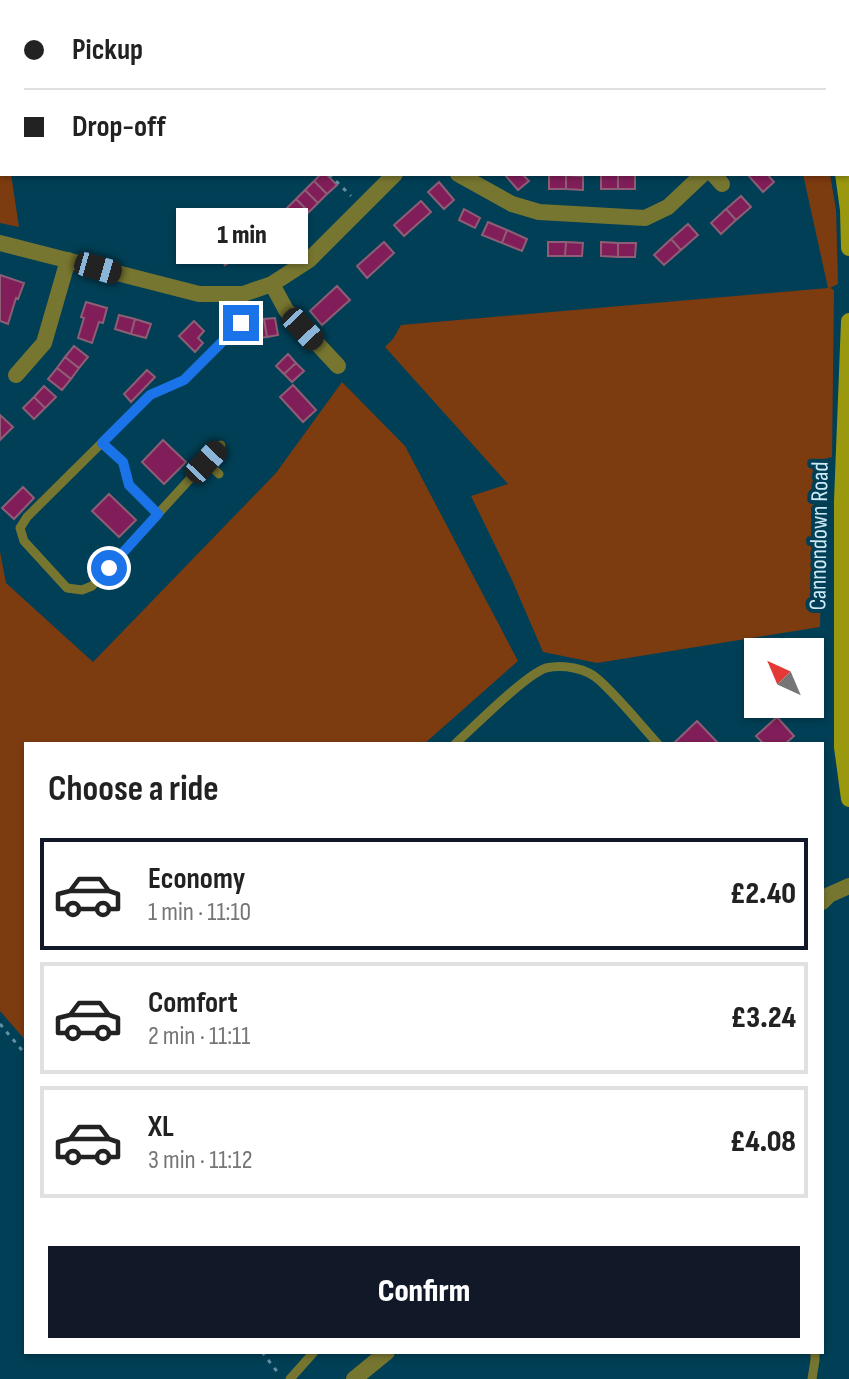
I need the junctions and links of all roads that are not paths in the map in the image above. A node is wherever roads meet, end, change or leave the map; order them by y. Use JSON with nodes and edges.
{"nodes":[{"id":1,"x":393,"y":176,"type":"edge"},
{"id":2,"x":462,"y":176,"type":"edge"},
{"id":3,"x":701,"y":176,"type":"edge"},
{"id":4,"x":843,"y":176,"type":"edge"},
{"id":5,"x":0,"y":243,"type":"edge"},
{"id":6,"x":849,"y":248,"type":"edge"},
{"id":7,"x":68,"y":260,"type":"junction"},
{"id":8,"x":272,"y":284,"type":"junction"},
{"id":9,"x":243,"y":294,"type":"junction"},
{"id":10,"x":849,"y":321,"type":"edge"},
{"id":11,"x":338,"y":366,"type":"dead end"},
{"id":12,"x":16,"y":375,"type":"dead end"},
{"id":13,"x":102,"y":443,"type":"junction"},
{"id":14,"x":221,"y":445,"type":"dead end"},
{"id":15,"x":206,"y":462,"type":"junction"},
{"id":16,"x":219,"y":474,"type":"dead end"},
{"id":17,"x":158,"y":514,"type":"junction"},
{"id":18,"x":457,"y":742,"type":"edge"},
{"id":19,"x":656,"y":742,"type":"edge"},
{"id":20,"x":849,"y":799,"type":"edge"},
{"id":21,"x":849,"y":886,"type":"edge"},
{"id":22,"x":824,"y":900,"type":"edge"},
{"id":23,"x":312,"y":1354,"type":"edge"},
{"id":24,"x":385,"y":1354,"type":"edge"},
{"id":25,"x":815,"y":1354,"type":"edge"},
{"id":26,"x":290,"y":1379,"type":"edge"},
{"id":27,"x":354,"y":1379,"type":"edge"},
{"id":28,"x":812,"y":1379,"type":"edge"}],
"edges":[{"from":1,"to":8,"type":"street"},
{"from":2,"to":3,"type":"street"},
{"from":4,"to":6,"type":"main road"},
{"from":5,"to":7,"type":"street"},
{"from":7,"to":9,"type":"street"},
{"from":7,"to":12,"type":"street"},
{"from":8,"to":9,"type":"street"},
{"from":8,"to":11,"type":"street"},
{"from":9,"to":13,"type":"lane"},
{"from":10,"to":20,"type":"main road","name":"Cannondown Road"},
{"from":13,"to":17,"type":"lane"},
{"from":13,"to":17,"type":"lane"},
{"from":14,"to":15,"type":"lane"},
{"from":15,"to":16,"type":"lane"},
{"from":15,"to":17,"type":"lane"},
{"from":18,"to":19,"type":"lane"},
{"from":21,"to":22,"type":"street"},
{"from":23,"to":26,"type":"lane"},
{"from":24,"to":27,"type":"street"},
{"from":25,"to":28,"type":"lane"}]}
